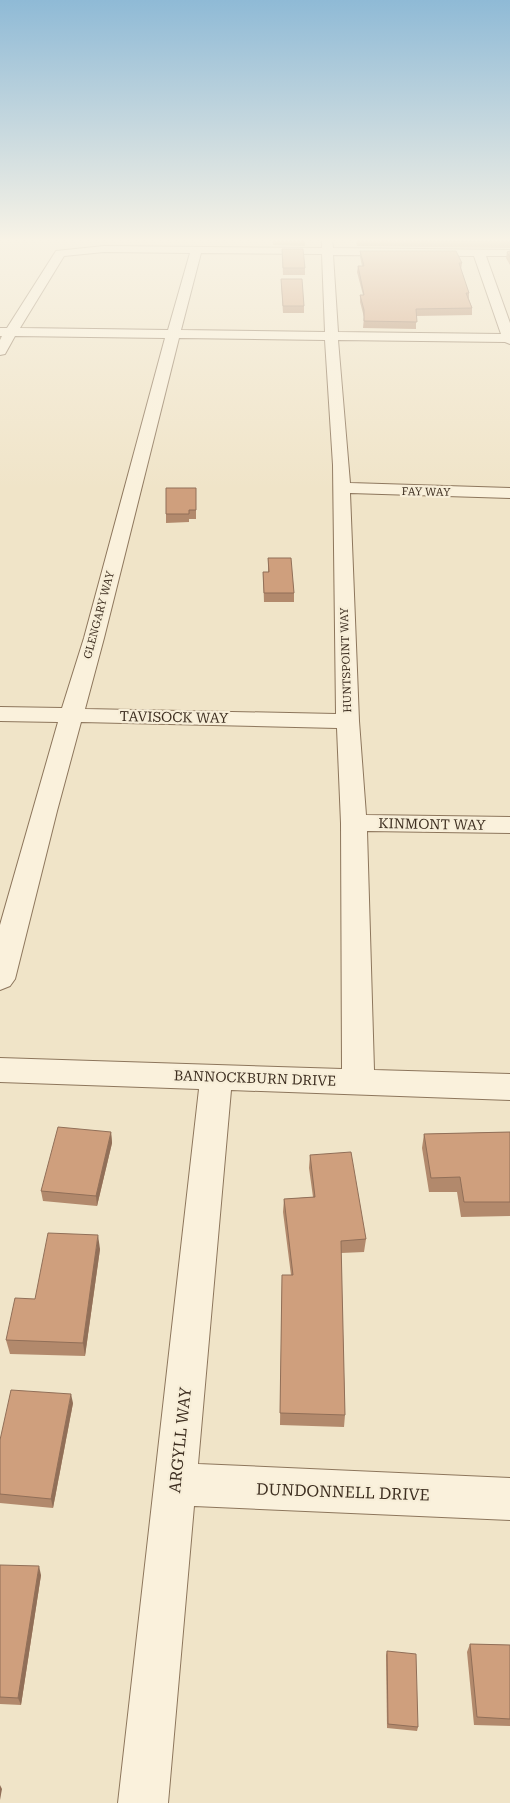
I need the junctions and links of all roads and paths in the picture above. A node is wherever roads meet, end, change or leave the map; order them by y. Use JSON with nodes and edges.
{"nodes":[{"id":1,"x":176,"y":322,"type":"edge"},
{"id":2,"x":331,"y":322,"type":"edge"},
{"id":3,"x":504,"y":322,"type":"edge"},
{"id":4,"x":6,"y":332,"type":"edge"},
{"id":5,"x":173,"y":334,"type":"junction"},
{"id":6,"x":331,"y":335,"type":"junction"},
{"id":7,"x":510,"y":339,"type":"edge"},
{"id":8,"x":0,"y":351,"type":"edge"},
{"id":9,"x":341,"y":488,"type":"junction"},
{"id":10,"x":510,"y":493,"type":"edge"},
{"id":11,"x":0,"y":714,"type":"edge"},
{"id":12,"x":72,"y":715,"type":"junction"},
{"id":13,"x":348,"y":721,"type":"junction"},
{"id":14,"x":354,"y":823,"type":"junction"},
{"id":15,"x":510,"y":825,"type":"edge"},
{"id":16,"x":0,"y":979,"type":"edge"},
{"id":17,"x":0,"y":1070,"type":"edge"},
{"id":18,"x":216,"y":1076,"type":"junction"},
{"id":19,"x":358,"y":1082,"type":"junction"},
{"id":20,"x":510,"y":1087,"type":"edge"},
{"id":21,"x":175,"y":1484,"type":"junction"},
{"id":22,"x":510,"y":1499,"type":"edge"},
{"id":23,"x":143,"y":1803,"type":"edge"}],
"edges":[{"from":1,"to":5,"type":"street","name":"GLENGARY WAY"},
{"from":2,"to":6,"type":"street","name":"HUNTSPOINT WAY"},
{"from":3,"to":7,"type":"street"},
{"from":4,"to":5,"type":"street"},
{"from":4,"to":8,"type":"street"},
{"from":5,"to":6,"type":"street"},
{"from":5,"to":12,"type":"street","name":"GLENGARY WAY"},
{"from":6,"to":7,"type":"street"},
{"from":6,"to":9,"type":"street","name":"HUNTSPOINT WAY"},
{"from":9,"to":10,"type":"street","name":"FAY WAY"},
{"from":9,"to":13,"type":"street","name":"HUNTSPOINT WAY"},
{"from":11,"to":12,"type":"street","name":"TAVISOCK WAY"},
{"from":12,"to":13,"type":"street","name":"TAVISOCK WAY"},
{"from":12,"to":16,"type":"street","name":"GLENGARY WAY"},
{"from":13,"to":14,"type":"street","name":"HUNTSPOINT WAY"},
{"from":14,"to":15,"type":"street","name":"KINMONT WAY"},
{"from":14,"to":19,"type":"street","name":"HUNTSPOINT WAY"},
{"from":17,"to":18,"type":"street","name":"BANNOCKBURN DRIVE"},
{"from":18,"to":19,"type":"street","name":"BANNOCKBURN DRIVE"},
{"from":18,"to":21,"type":"street","name":"ARGYLL WAY"},
{"from":19,"to":20,"type":"street","name":"BANNOCKBURN DRIVE"},
{"from":21,"to":22,"type":"street","name":"DUNDONNELL DRIVE"},
{"from":21,"to":23,"type":"street","name":"ARGYLL WAY"}]}
